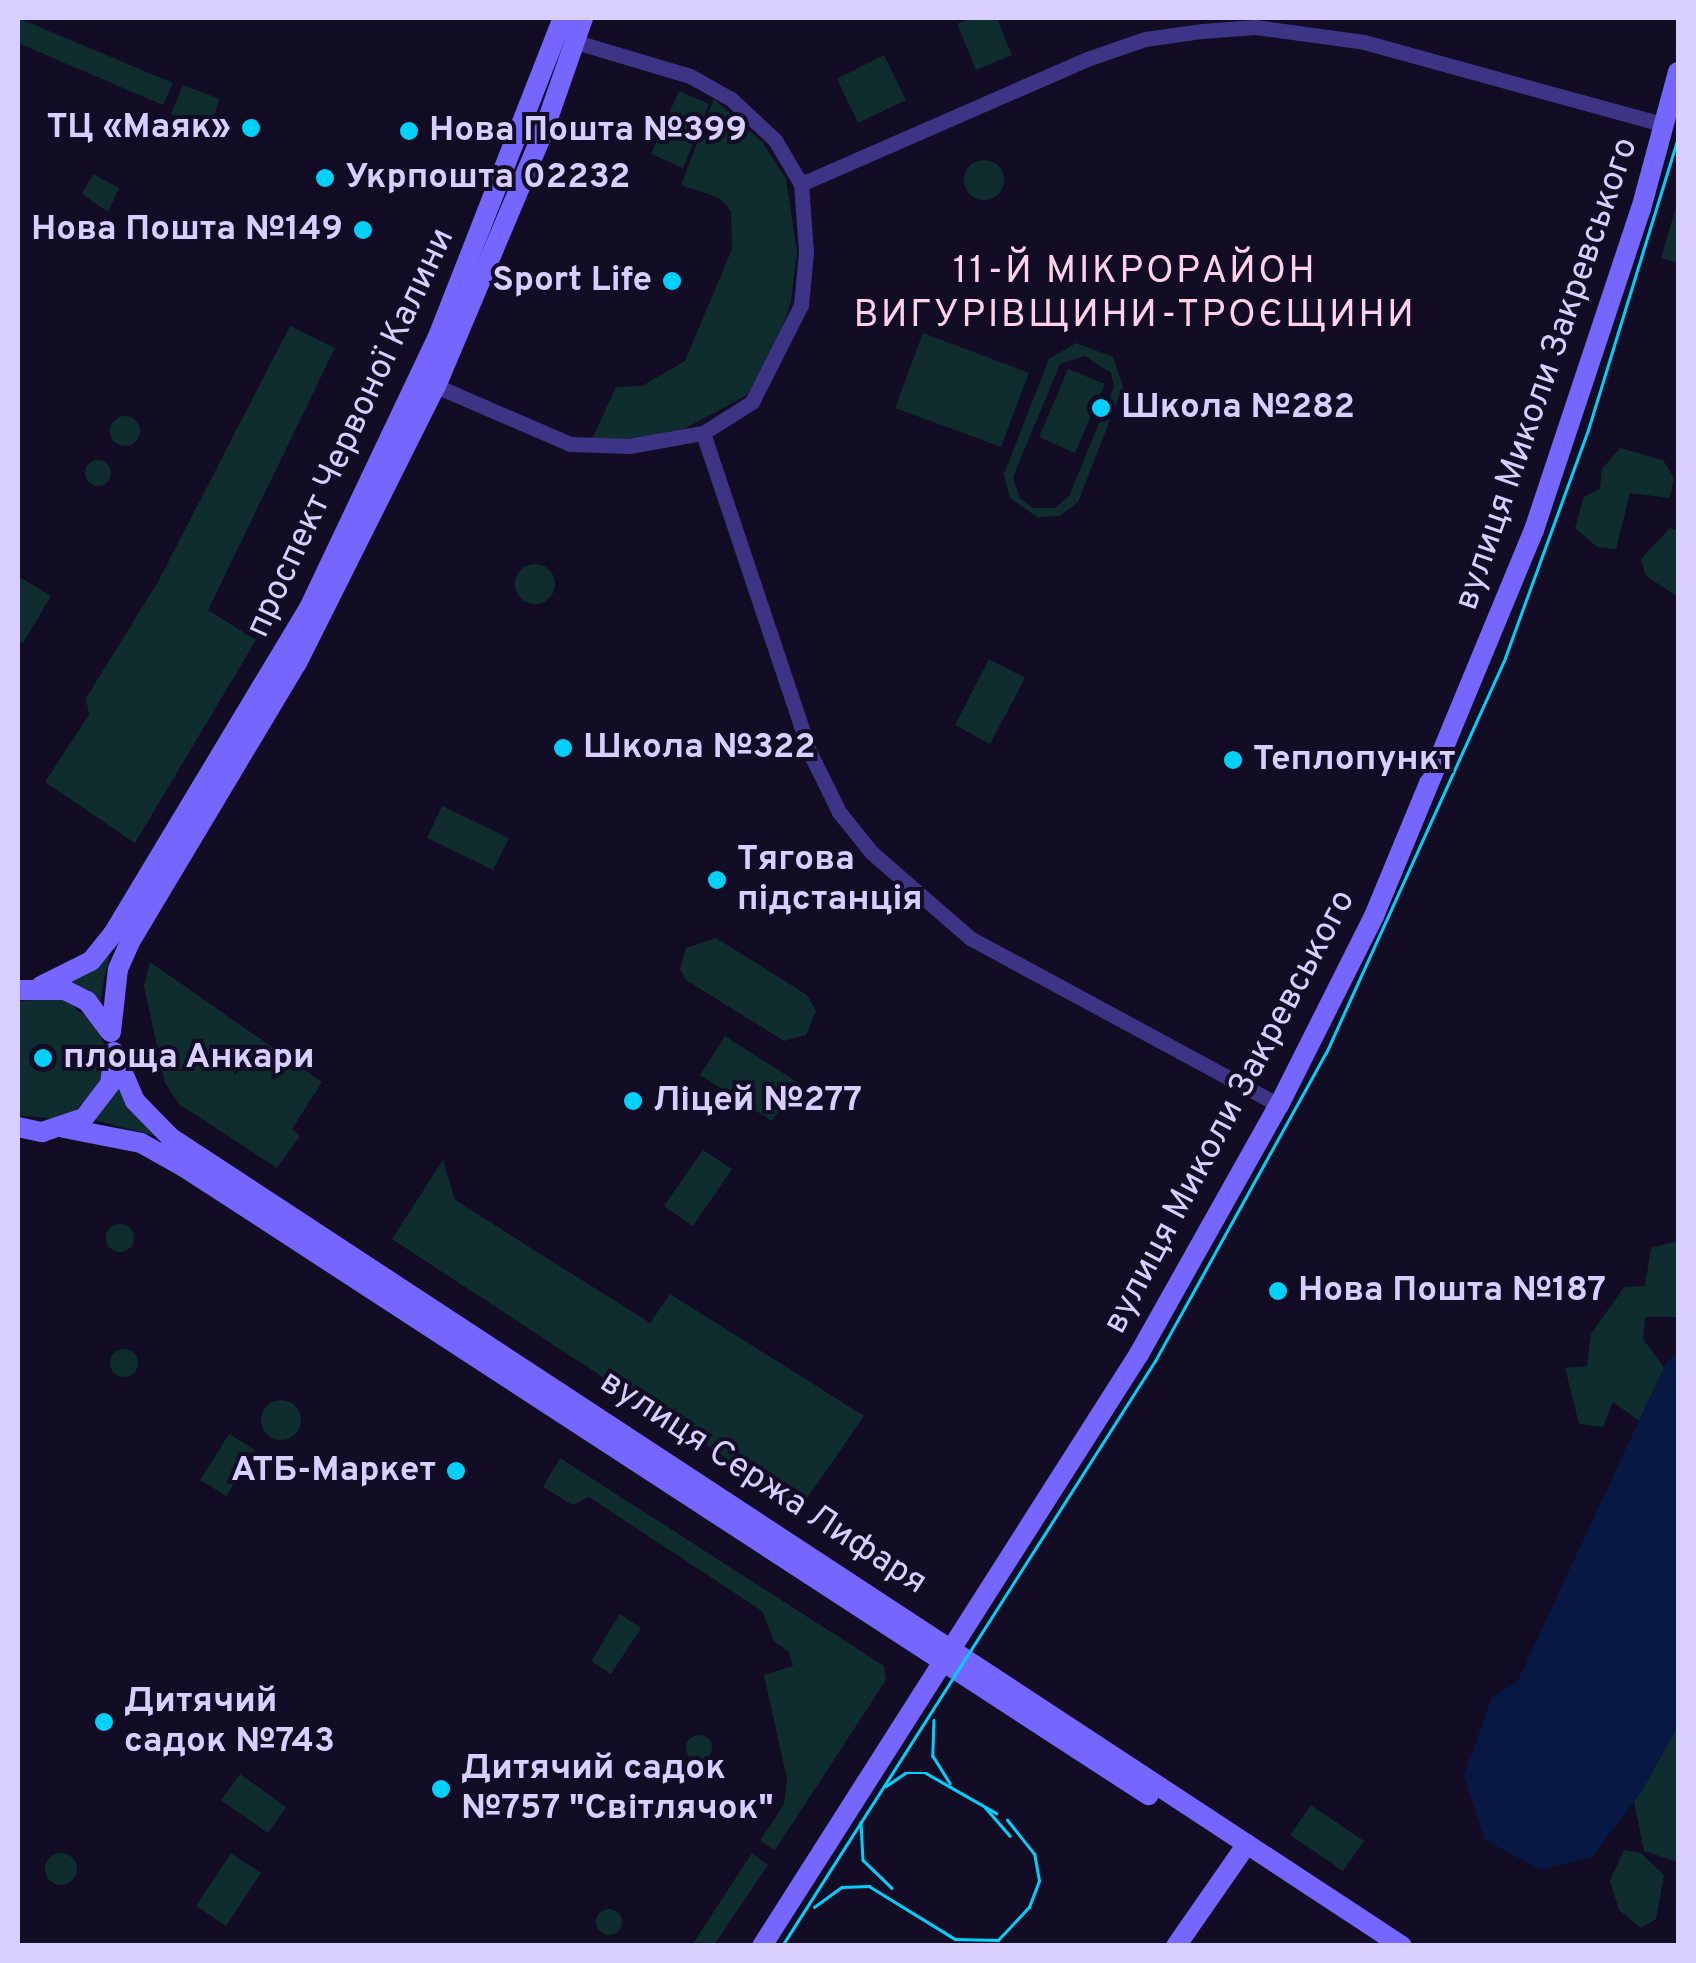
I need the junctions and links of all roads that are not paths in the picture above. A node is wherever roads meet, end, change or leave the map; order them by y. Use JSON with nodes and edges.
{"nodes":[{"id":1,"x":563,"y":18,"type":"edge"},
{"id":2,"x":583,"y":18,"type":"edge"},
{"id":3,"x":576,"y":42,"type":"junction"},
{"id":4,"x":1678,"y":72,"type":"edge"},
{"id":5,"x":1665,"y":126,"type":"junction"},
{"id":6,"x":801,"y":184,"type":"junction"},
{"id":7,"x":436,"y":386,"type":"junction"},
{"id":8,"x":704,"y":433,"type":"junction"},
{"id":9,"x":41,"y":986,"type":"junction"},
{"id":10,"x":18,"y":990,"type":"edge"},
{"id":11,"x":113,"y":1042,"type":"junction"},
{"id":12,"x":1279,"y":1105,"type":"junction"},
{"id":13,"x":18,"y":1127,"type":"edge"},
{"id":14,"x":64,"y":1128,"type":"junction"},
{"id":15,"x":42,"y":1132,"type":"junction"},
{"id":16,"x":18,"y":1146,"type":"edge"},
{"id":17,"x":948,"y":1655,"type":"junction"},
{"id":18,"x":1243,"y":1848,"type":"junction"},
{"id":19,"x":762,"y":1946,"type":"edge"},
{"id":20,"x":1176,"y":1946,"type":"edge"},
{"id":21,"x":1381,"y":1946,"type":"edge"},
{"id":22,"x":1402,"y":1946,"type":"edge"}],
"edges":[{"from":1,"to":9,"type":"street","name":"проспект Червоної Калини"},
{"from":2,"to":3,"type":"street","name":"проспект Червоної Калини"},
{"from":3,"to":6,"type":"street","name":"проспект Червоної Калини"},
{"from":3,"to":7,"type":"street","name":"проспект Червоної Калини"},
{"from":4,"to":5,"type":"street","name":"вулиця Миколи Закревського"},
{"from":5,"to":6,"type":"street"},
{"from":5,"to":12,"type":"street","name":"вулиця Миколи Закревського"},
{"from":6,"to":8,"type":"street","name":"проспект Червоної Калини"},
{"from":7,"to":8,"type":"street","name":"проспект Червоної Калини"},
{"from":7,"to":11,"type":"street","name":"проспект Червоної Калини"},
{"from":8,"to":12,"type":"street"},
{"from":9,"to":10,"type":"street"},
{"from":9,"to":11,"type":"street"},
{"from":11,"to":14,"type":"street"},
{"from":11,"to":17,"type":"street","name":"вулиця Сержа Лифаря"},
{"from":12,"to":17,"type":"street","name":"вулиця Миколи Закревського"},
{"from":13,"to":15,"type":"street"},
{"from":14,"to":15,"type":"street"},
{"from":14,"to":17,"type":"street","name":"вулиця Сержа Лифаря"},
{"from":15,"to":16,"type":"street"},
{"from":17,"to":18,"type":"street","name":"вулиця Сержа Лифаря"},
{"from":17,"to":19,"type":"street","name":"вулиця Миколи Закревського"},
{"from":18,"to":20,"type":"street"},
{"from":18,"to":21,"type":"street","name":"вулиця Сержа Лифаря"},
{"from":18,"to":22,"type":"street","name":"вулиця Сержа Лифаря"}]}
